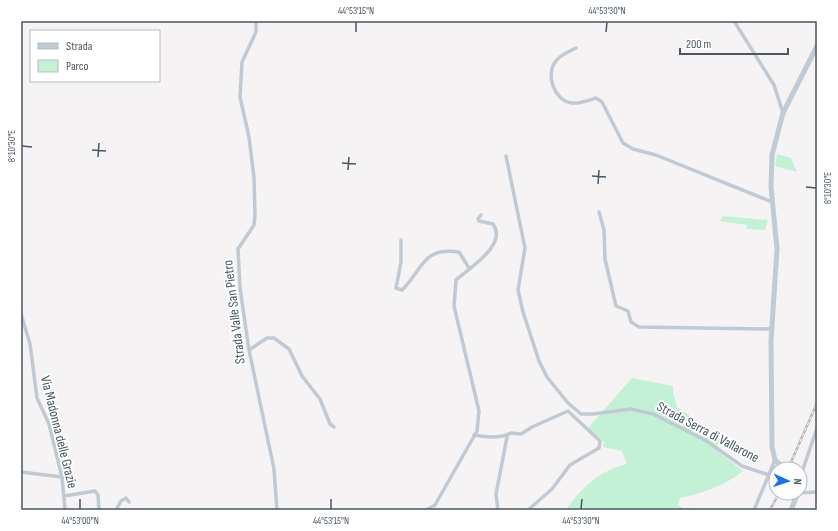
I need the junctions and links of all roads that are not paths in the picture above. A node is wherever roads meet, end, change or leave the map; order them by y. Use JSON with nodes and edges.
{"nodes":[{"id":1,"x":256,"y":21,"type":"edge"},
{"id":2,"x":734,"y":21,"type":"edge"},
{"id":3,"x":817,"y":46,"type":"edge"},
{"id":4,"x":576,"y":48,"type":"dead end"},
{"id":5,"x":783,"y":113,"type":"junction"},
{"id":6,"x":506,"y":156,"type":"dead end"},
{"id":7,"x":772,"y":202,"type":"junction"},
{"id":8,"x":599,"y":212,"type":"dead end"},
{"id":9,"x":481,"y":215,"type":"dead end"},
{"id":10,"x":401,"y":240,"type":"dead end"},
{"id":11,"x":469,"y":268,"type":"junction"},
{"id":12,"x":21,"y":314,"type":"edge"},
{"id":13,"x":772,"y":329,"type":"junction"},
{"id":14,"x":248,"y":350,"type":"junction"},
{"id":15,"x":569,"y":403,"type":"junction"},
{"id":16,"x":566,"y":411,"type":"junction"},
{"id":17,"x":334,"y":427,"type":"dead end"},
{"id":18,"x":817,"y":428,"type":"edge"},
{"id":19,"x":474,"y":435,"type":"junction"},
{"id":20,"x":507,"y":437,"type":"junction"},
{"id":21,"x":774,"y":459,"type":"edge"},
{"id":22,"x":806,"y":461,"type":"edge"},
{"id":23,"x":21,"y":472,"type":"edge"},
{"id":24,"x":768,"y":475,"type":"edge"},
{"id":25,"x":62,"y":477,"type":"junction"},
{"id":26,"x":768,"y":477,"type":"edge"},
{"id":27,"x":64,"y":496,"type":"junction"},
{"id":28,"x":129,"y":502,"type":"dead end"},
{"id":29,"x":65,"y":510,"type":"edge"},
{"id":30,"x":99,"y":510,"type":"edge"},
{"id":31,"x":116,"y":510,"type":"edge"},
{"id":32,"x":277,"y":510,"type":"edge"},
{"id":33,"x":426,"y":510,"type":"edge"},
{"id":34,"x":498,"y":510,"type":"edge"},
{"id":35,"x":528,"y":510,"type":"edge"},
{"id":36,"x":754,"y":510,"type":"edge"}],
"edges":[{"from":1,"to":14,"type":"street","name":"Strada Valle San Pietro"},
{"from":2,"to":5,"type":"street"},
{"from":3,"to":5,"type":"street"},
{"from":4,"to":7,"type":"street"},
{"from":5,"to":7,"type":"street"},
{"from":6,"to":15,"type":"street","name":"Strada Serra di Vallarone"},
{"from":7,"to":13,"type":"street"},
{"from":8,"to":13,"type":"street"},
{"from":9,"to":11,"type":"street"},
{"from":10,"to":11,"type":"street"},
{"from":11,"to":19,"type":"street"},
{"from":12,"to":25,"type":"street","name":"Via Madonna delle Grazie"},
{"from":13,"to":21,"type":"street"},
{"from":14,"to":17,"type":"street"},
{"from":14,"to":32,"type":"street","name":"Strada Valle San Pietro"},
{"from":15,"to":16,"type":"street"},
{"from":15,"to":24,"type":"street","name":"Strada Serra di Vallarone"},
{"from":16,"to":20,"type":"street"},
{"from":16,"to":35,"type":"street"},
{"from":18,"to":22,"type":"street"},
{"from":19,"to":20,"type":"street"},
{"from":19,"to":33,"type":"street"},
{"from":20,"to":34,"type":"street"},
{"from":23,"to":25,"type":"street"},
{"from":25,"to":27,"type":"street","name":"Via Madonna delle Grazie"},
{"from":26,"to":36,"type":"street"},
{"from":27,"to":29,"type":"street","name":"Via Madonna delle Grazie"},
{"from":27,"to":30,"type":"street"},
{"from":28,"to":31,"type":"street"}]}
